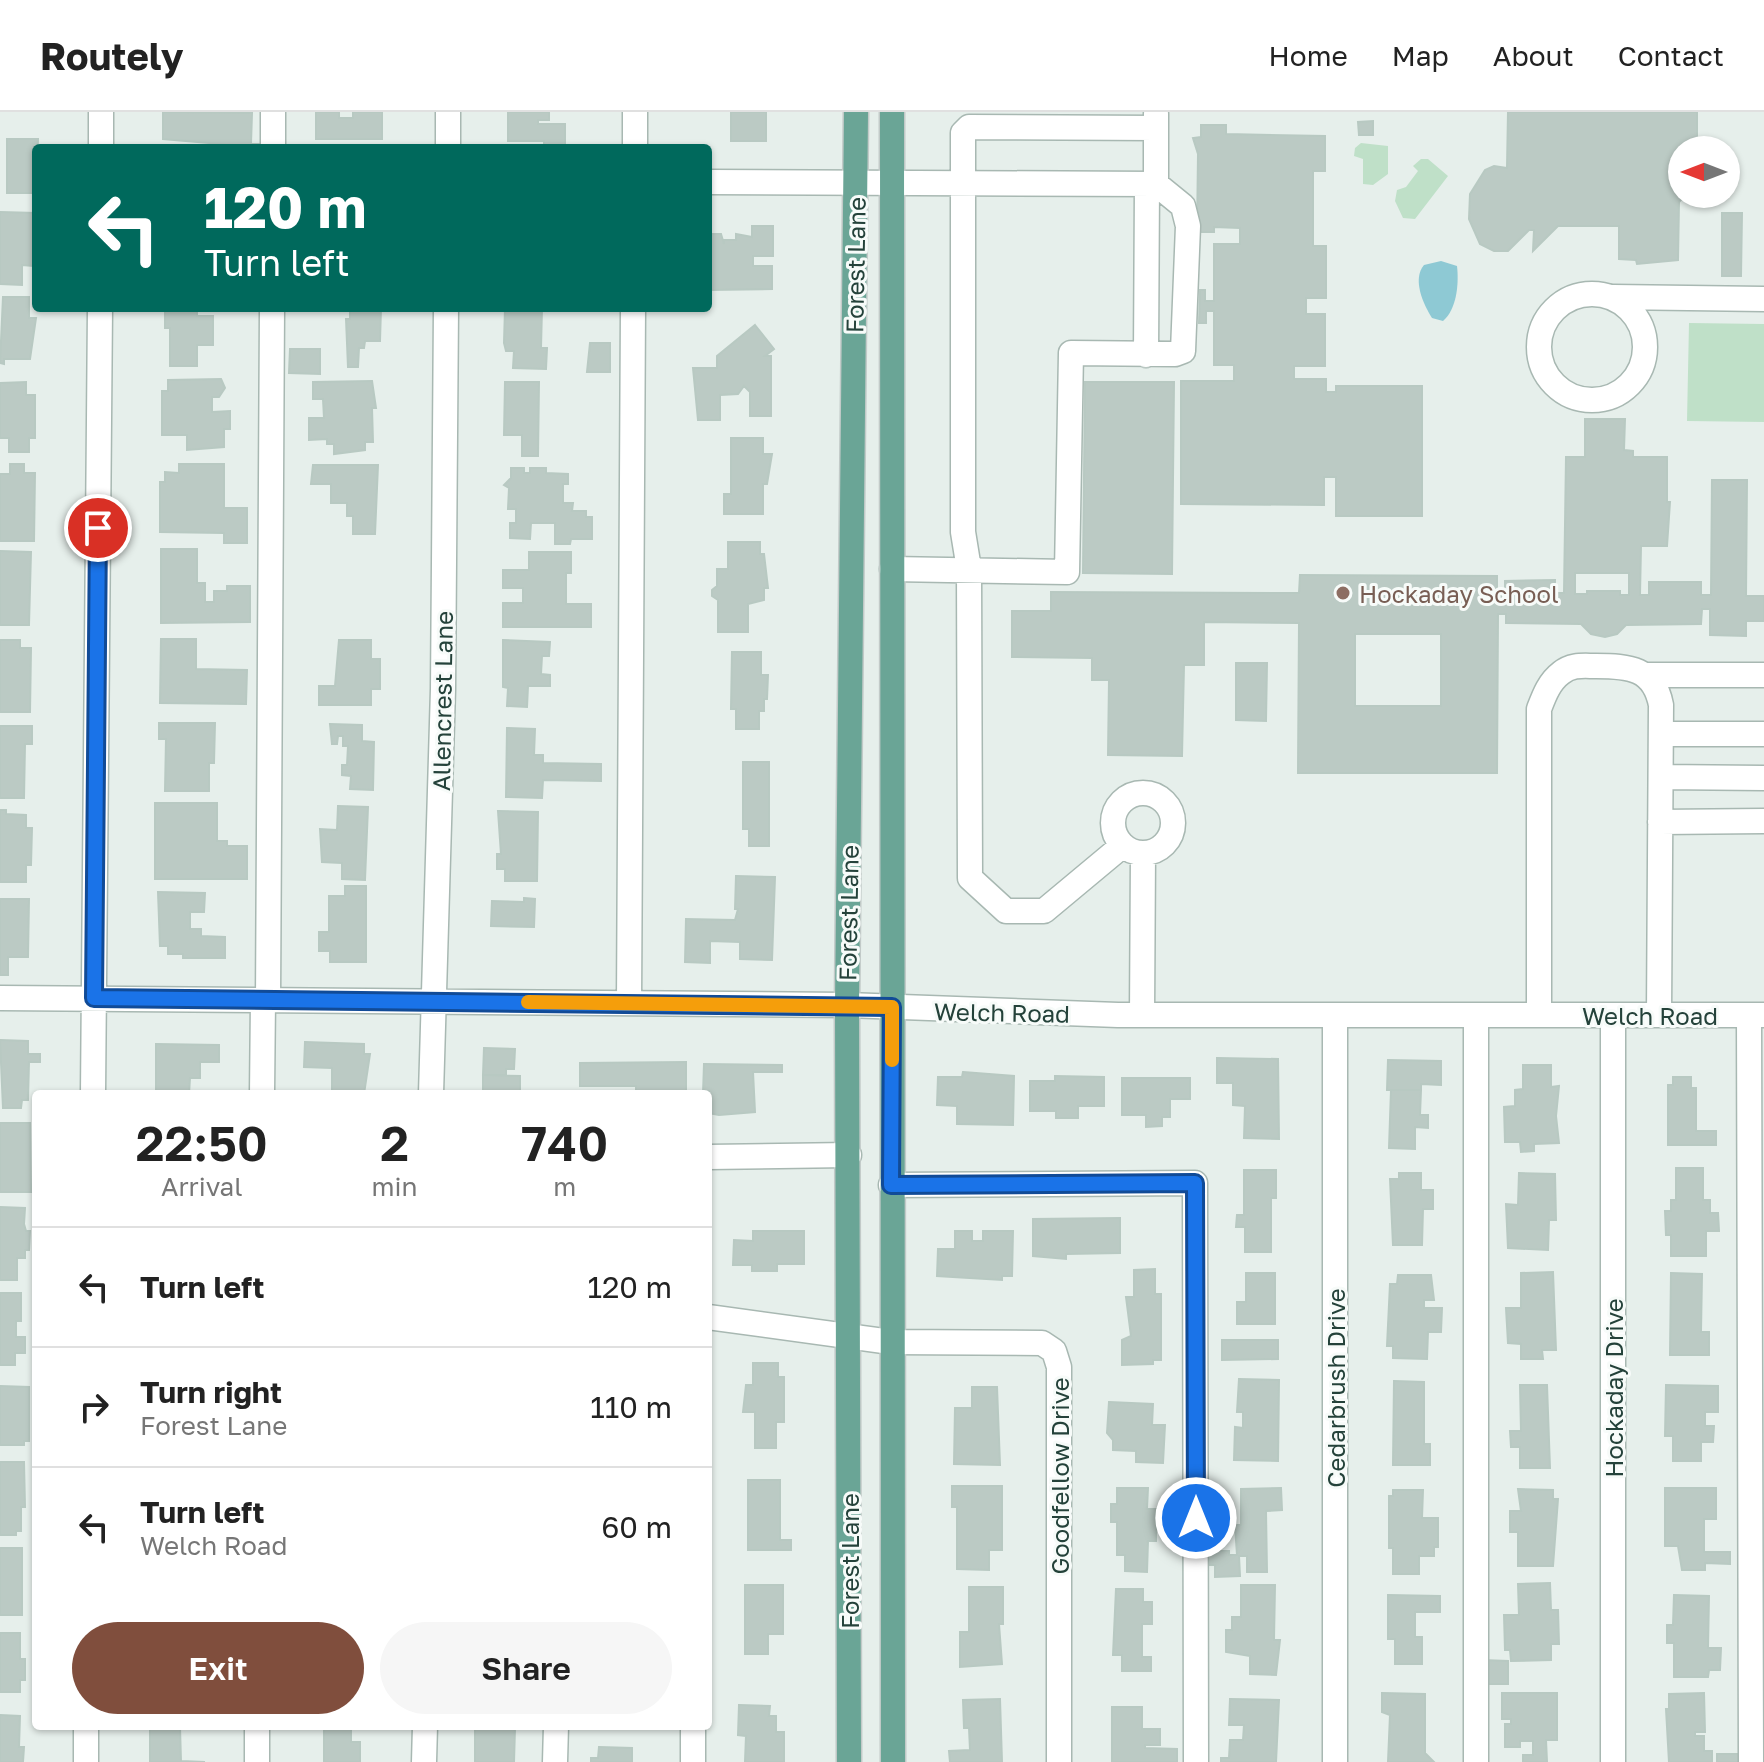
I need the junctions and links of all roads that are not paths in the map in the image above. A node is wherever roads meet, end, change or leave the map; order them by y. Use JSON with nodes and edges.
{"nodes":[{"id":1,"x":101,"y":112,"type":"edge"},
{"id":2,"x":273,"y":112,"type":"edge"},
{"id":3,"x":448,"y":112,"type":"edge"},
{"id":4,"x":635,"y":112,"type":"edge"},
{"id":5,"x":856,"y":112,"type":"edge"},
{"id":6,"x":892,"y":112,"type":"edge"},
{"id":7,"x":1156,"y":120,"type":"edge"},
{"id":8,"x":101,"y":144,"type":"edge"},
{"id":9,"x":273,"y":144,"type":"edge"},
{"id":10,"x":448,"y":144,"type":"edge"},
{"id":11,"x":635,"y":144,"type":"edge"},
{"id":12,"x":712,"y":182,"type":"edge"},
{"id":13,"x":856,"y":184,"type":"junction"},
{"id":14,"x":892,"y":184,"type":"junction"},
{"id":15,"x":962,"y":184,"type":"junction"},
{"id":16,"x":1152,"y":184,"type":"junction"},
{"id":17,"x":1613,"y":297,"type":"junction"},
{"id":18,"x":1764,"y":299,"type":"edge"},
{"id":19,"x":100,"y":312,"type":"edge"},
{"id":20,"x":272,"y":312,"type":"edge"},
{"id":21,"x":446,"y":312,"type":"edge"},
{"id":22,"x":633,"y":312,"type":"edge"},
{"id":23,"x":1146,"y":355,"type":"junction"},
{"id":24,"x":852,"y":569,"type":"junction"},
{"id":25,"x":892,"y":569,"type":"junction"},
{"id":26,"x":969,"y":569,"type":"junction"},
{"id":27,"x":1647,"y":675,"type":"junction"},
{"id":28,"x":1764,"y":675,"type":"edge"},
{"id":29,"x":1661,"y":734,"type":"junction"},
{"id":30,"x":1764,"y":734,"type":"edge"},
{"id":31,"x":1661,"y":777,"type":"junction"},
{"id":32,"x":1764,"y":778,"type":"edge"},
{"id":33,"x":1764,"y":821,"type":"edge"},
{"id":34,"x":1660,"y":822,"type":"junction"},
{"id":35,"x":0,"y":998,"type":"edge"},
{"id":36,"x":94,"y":998,"type":"junction"},
{"id":37,"x":265,"y":1000,"type":"junction"},
{"id":38,"x":432,"y":1001,"type":"junction"},
{"id":39,"x":629,"y":1003,"type":"junction"},
{"id":40,"x":847,"y":1005,"type":"junction"},
{"id":41,"x":892,"y":1007,"type":"junction"},
{"id":42,"x":1142,"y":1015,"type":"junction"},
{"id":43,"x":1335,"y":1015,"type":"junction"},
{"id":44,"x":1476,"y":1015,"type":"junction"},
{"id":45,"x":1539,"y":1015,"type":"junction"},
{"id":46,"x":1613,"y":1015,"type":"junction"},
{"id":47,"x":1659,"y":1015,"type":"junction"},
{"id":48,"x":1757,"y":1015,"type":"edge"},
{"id":49,"x":93,"y":1090,"type":"edge"},
{"id":50,"x":262,"y":1090,"type":"edge"},
{"id":51,"x":431,"y":1090,"type":"edge"},
{"id":52,"x":849,"y":1155,"type":"junction"},
{"id":53,"x":712,"y":1157,"type":"edge"},
{"id":54,"x":891,"y":1185,"type":"junction"},
{"id":55,"x":712,"y":1317,"type":"edge"},
{"id":56,"x":849,"y":1334,"type":"junction"},
{"id":57,"x":891,"y":1342,"type":"junction"},
{"id":58,"x":86,"y":1730,"type":"edge"},
{"id":59,"x":257,"y":1730,"type":"edge"},
{"id":60,"x":425,"y":1730,"type":"edge"},
{"id":61,"x":556,"y":1730,"type":"edge"},
{"id":62,"x":693,"y":1730,"type":"edge"},
{"id":63,"x":86,"y":1762,"type":"edge"},
{"id":64,"x":257,"y":1762,"type":"edge"},
{"id":65,"x":424,"y":1762,"type":"edge"},
{"id":66,"x":555,"y":1762,"type":"edge"},
{"id":67,"x":693,"y":1762,"type":"edge"},
{"id":68,"x":849,"y":1762,"type":"edge"},
{"id":69,"x":893,"y":1762,"type":"edge"},
{"id":70,"x":1059,"y":1762,"type":"edge"},
{"id":71,"x":1196,"y":1762,"type":"edge"},
{"id":72,"x":1335,"y":1762,"type":"edge"},
{"id":73,"x":1476,"y":1762,"type":"edge"},
{"id":74,"x":1613,"y":1762,"type":"edge"},
{"id":75,"x":1751,"y":1762,"type":"edge"}],
"edges":[{"from":1,"to":8,"type":"street"},
{"from":2,"to":9,"type":"street"},
{"from":3,"to":10,"type":"street"},
{"from":4,"to":11,"type":"street"},
{"from":5,"to":13,"type":"main road","name":"Forest Lane"},
{"from":6,"to":14,"type":"main road","name":"Forest Lane"},
{"from":7,"to":15,"type":"street"},
{"from":7,"to":16,"type":"street"},
{"from":12,"to":13,"type":"street"},
{"from":13,"to":14,"type":"street"},
{"from":13,"to":24,"type":"main road","name":"Forest Lane"},
{"from":14,"to":15,"type":"street"},
{"from":14,"to":25,"type":"main road","name":"Forest Lane"},
{"from":15,"to":16,"type":"street"},
{"from":15,"to":26,"type":"street"},
{"from":16,"to":23,"type":"street"},
{"from":16,"to":23,"type":"street"},
{"from":17,"to":17,"type":"street"},
{"from":17,"to":18,"type":"street"},
{"from":19,"to":36,"type":"street"},
{"from":20,"to":37,"type":"street"},
{"from":21,"to":38,"type":"street","name":"Allencrest Lane"},
{"from":22,"to":39,"type":"street"},
{"from":23,"to":26,"type":"street"},
{"from":24,"to":25,"type":"main road"},
{"from":24,"to":40,"type":"main road","name":"Forest Lane"},
{"from":25,"to":26,"type":"street"},
{"from":25,"to":41,"type":"main road","name":"Forest Lane"},
{"from":26,"to":42,"type":"street"},
{"from":27,"to":28,"type":"street"},
{"from":27,"to":29,"type":"street"},
{"from":27,"to":45,"type":"street"},
{"from":29,"to":30,"type":"street"},
{"from":29,"to":31,"type":"street"},
{"from":31,"to":32,"type":"street"},
{"from":31,"to":34,"type":"street"},
{"from":33,"to":34,"type":"street"},
{"from":34,"to":47,"type":"street"},
{"from":35,"to":36,"type":"street","name":"Welch Road"},
{"from":36,"to":37,"type":"street","name":"Welch Road"},
{"from":36,"to":49,"type":"street"},
{"from":37,"to":38,"type":"street","name":"Welch Road"},
{"from":37,"to":50,"type":"street"},
{"from":38,"to":39,"type":"street","name":"Welch Road"},
{"from":38,"to":51,"type":"street","name":"Allencrest Lane"},
{"from":39,"to":40,"type":"street","name":"Welch Road"},
{"from":40,"to":41,"type":"street","name":"Welch Road"},
{"from":40,"to":52,"type":"main road","name":"Forest Lane"},
{"from":41,"to":42,"type":"street","name":"Welch Road"},
{"from":41,"to":54,"type":"main road","name":"Forest Lane"},
{"from":42,"to":43,"type":"street","name":"Welch Road"},
{"from":43,"to":44,"type":"street","name":"Welch Road"},
{"from":43,"to":72,"type":"street","name":"Cedarbrush Drive"},
{"from":44,"to":45,"type":"street","name":"Welch Road"},
{"from":44,"to":73,"type":"street"},
{"from":45,"to":46,"type":"street","name":"Welch Road"},
{"from":46,"to":47,"type":"street","name":"Welch Road"},
{"from":46,"to":74,"type":"street","name":"Hockaday Drive"},
{"from":47,"to":48,"type":"street","name":"Welch Road"},
{"from":48,"to":75,"type":"street"},
{"from":52,"to":53,"type":"street"},
{"from":52,"to":56,"type":"main road","name":"Forest Lane"},
{"from":54,"to":57,"type":"main road","name":"Forest Lane"},
{"from":54,"to":71,"type":"street"},
{"from":55,"to":56,"type":"street","name":"Goodfellow Drive"},
{"from":56,"to":57,"type":"street","name":"Goodfellow Drive"},
{"from":56,"to":68,"type":"main road","name":"Forest Lane"},
{"from":57,"to":69,"type":"main road","name":"Forest Lane"},
{"from":57,"to":70,"type":"street","name":"Goodfellow Drive"},
{"from":58,"to":63,"type":"street"},
{"from":59,"to":64,"type":"street"},
{"from":60,"to":65,"type":"street"},
{"from":61,"to":66,"type":"street"},
{"from":62,"to":67,"type":"street"}]}
